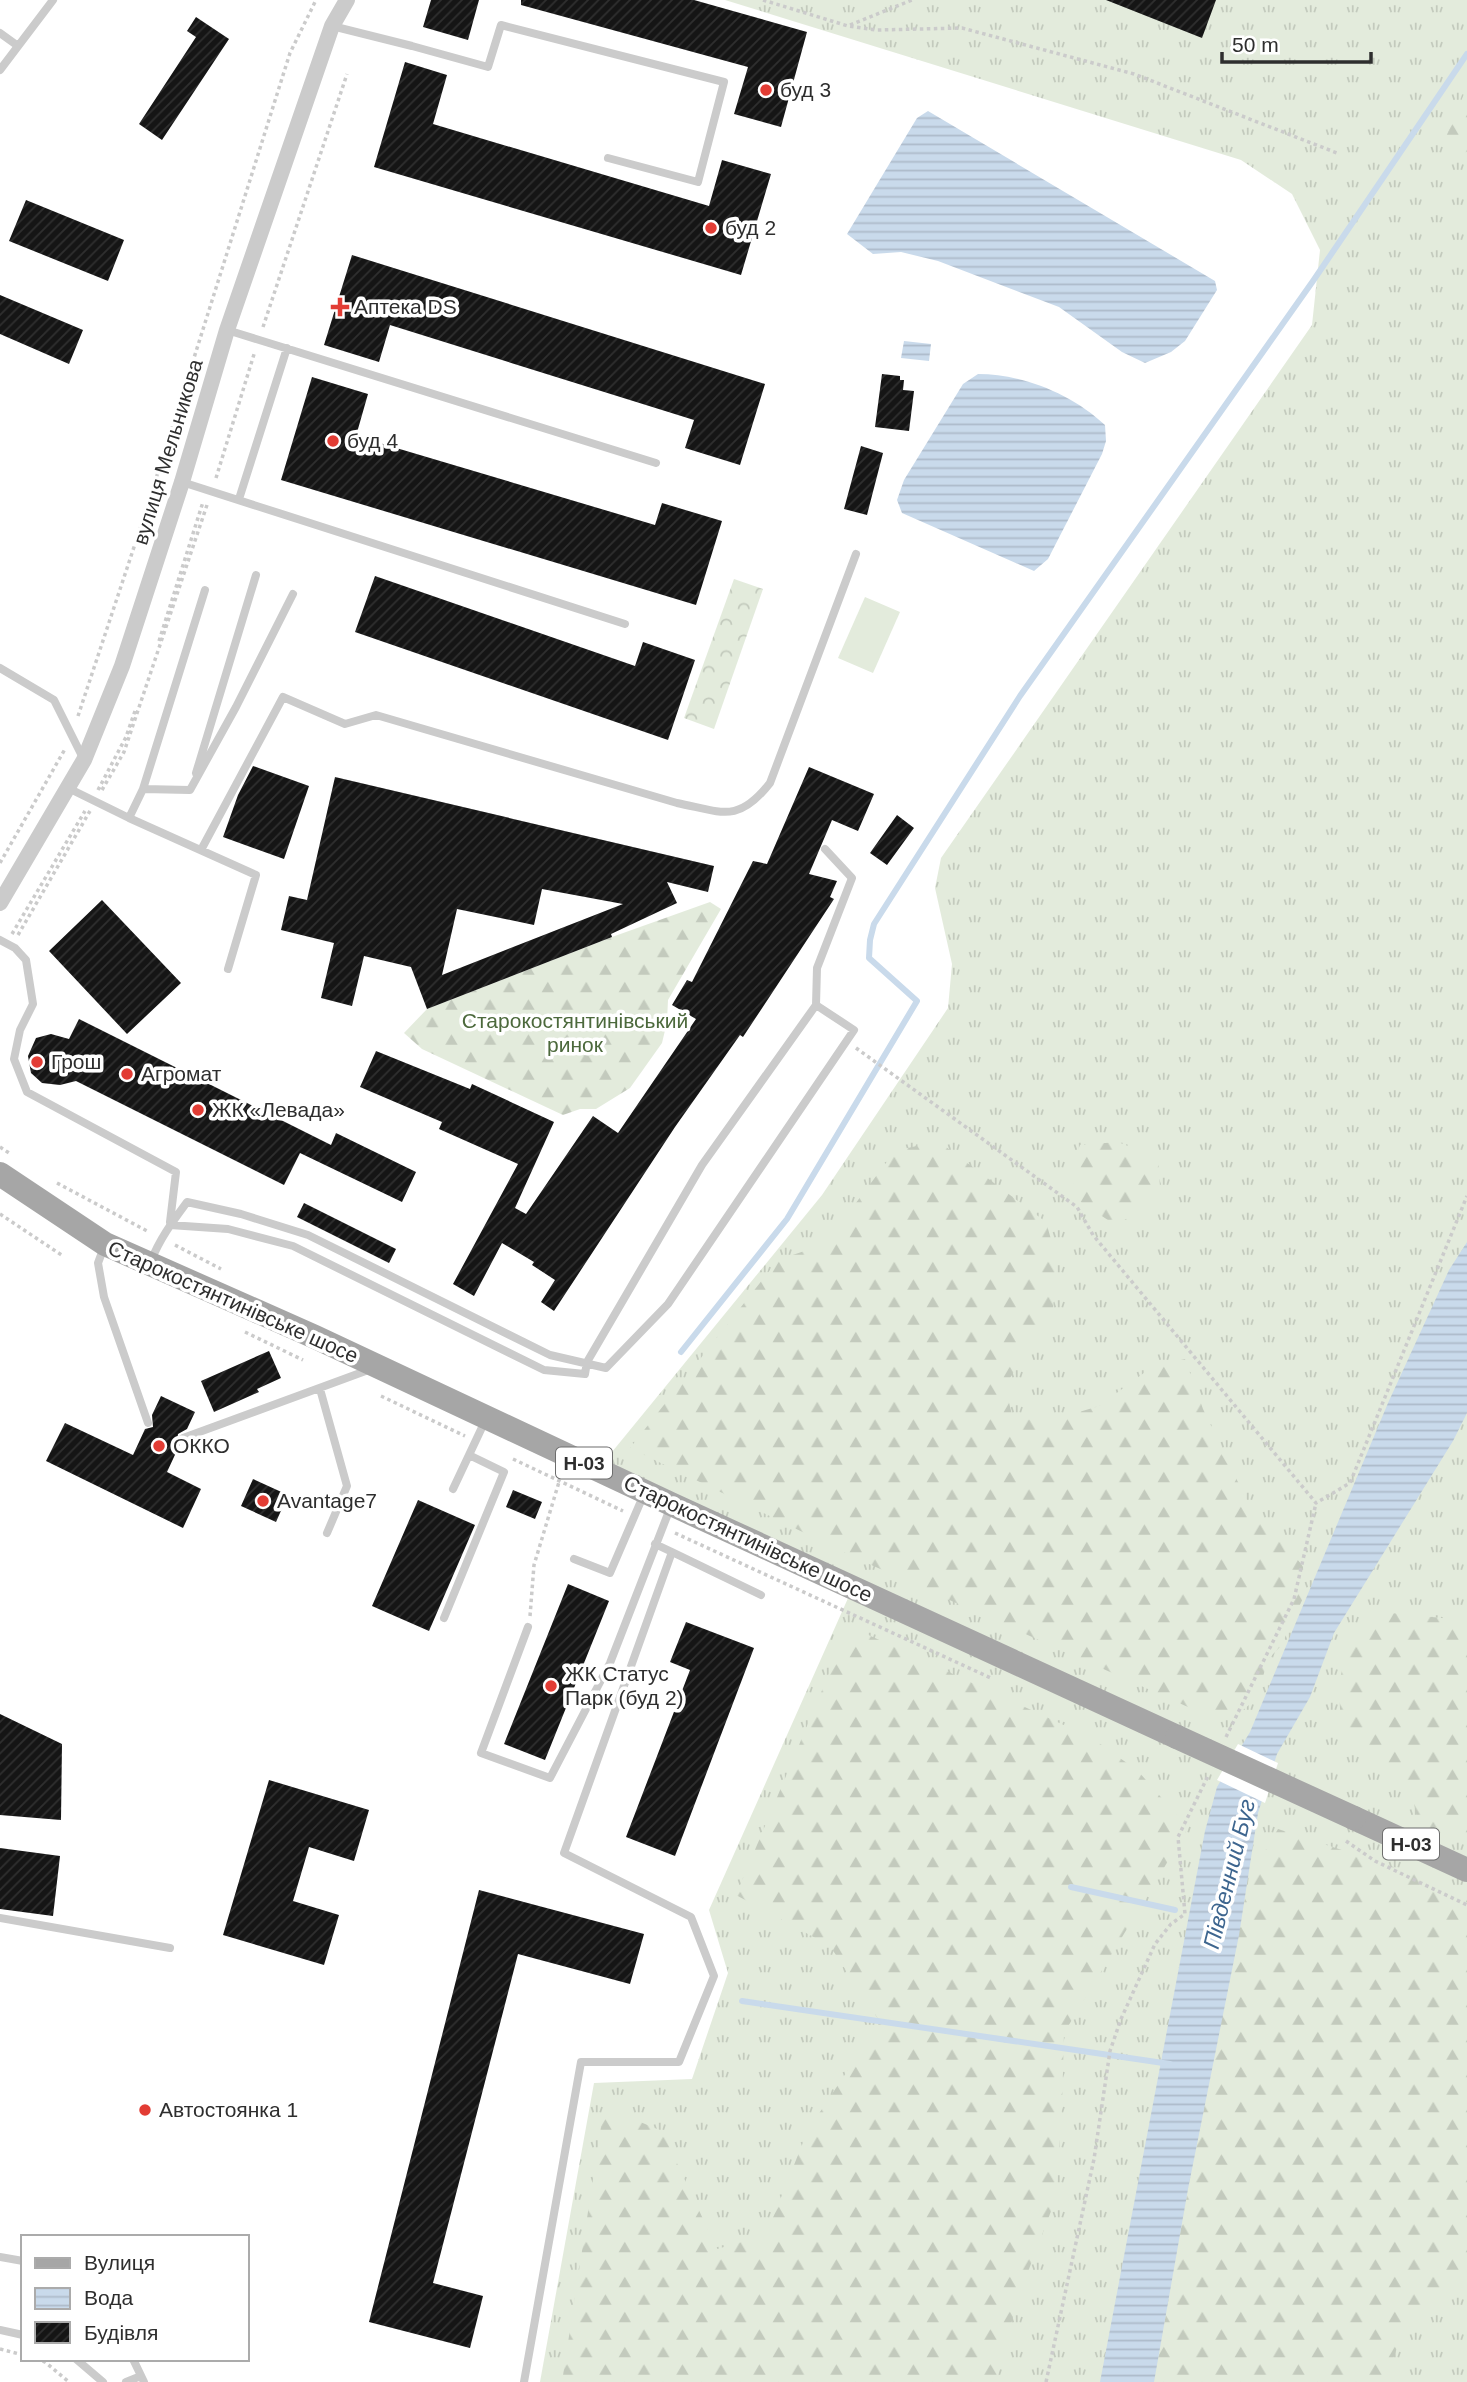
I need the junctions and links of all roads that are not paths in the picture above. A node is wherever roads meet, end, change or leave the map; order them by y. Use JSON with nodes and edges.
{"nodes":[{"id":1,"x":53,"y":0,"type":"edge"},
{"id":2,"x":347,"y":0,"type":"edge"},
{"id":3,"x":332,"y":26,"type":"junction"},
{"id":4,"x":0,"y":33,"type":"edge"},
{"id":5,"x":18,"y":46,"type":"junction"},
{"id":6,"x":0,"y":70,"type":"edge"},
{"id":7,"x":608,"y":158,"type":"dead end"},
{"id":8,"x":228,"y":330,"type":"junction"},
{"id":9,"x":287,"y":348,"type":"junction"},
{"id":10,"x":656,"y":463,"type":"dead end"},
{"id":11,"x":182,"y":482,"type":"junction"},
{"id":12,"x":239,"y":499,"type":"junction"},
{"id":13,"x":856,"y":554,"type":"dead end"},
{"id":14,"x":257,"y":575,"type":"dead end"},
{"id":15,"x":205,"y":590,"type":"dead end"},
{"id":16,"x":293,"y":594,"type":"dead end"},
{"id":17,"x":625,"y":624,"type":"dead end"},
{"id":18,"x":0,"y":668,"type":"edge"},
{"id":19,"x":83,"y":760,"type":"junction"},
{"id":20,"x":68,"y":788,"type":"junction"},
{"id":21,"x":143,"y":789,"type":"junction"},
{"id":22,"x":190,"y":790,"type":"junction"},
{"id":23,"x":129,"y":818,"type":"junction"},
{"id":24,"x":825,"y":849,"type":"dead end"},
{"id":25,"x":201,"y":850,"type":"junction"},
{"id":26,"x":0,"y":903,"type":"edge"},
{"id":27,"x":0,"y":940,"type":"edge"},
{"id":28,"x":228,"y":969,"type":"dead end"},
{"id":29,"x":816,"y":1005,"type":"junction"},
{"id":30,"x":0,"y":1174,"type":"edge"},
{"id":31,"x":170,"y":1225,"type":"junction"},
{"id":32,"x":105,"y":1244,"type":"junction"},
{"id":33,"x":150,"y":1264,"type":"junction"},
{"id":34,"x":587,"y":1362,"type":"junction"},
{"id":35,"x":376,"y":1367,"type":"junction"},
{"id":36,"x":320,"y":1389,"type":"junction"},
{"id":37,"x":486,"y":1418,"type":"junction"},
{"id":38,"x":148,"y":1423,"type":"dead end"},
{"id":39,"x":183,"y":1438,"type":"dead end"},
{"id":40,"x":469,"y":1455,"type":"junction"},
{"id":41,"x":453,"y":1489,"type":"dead end"},
{"id":42,"x":645,"y":1491,"type":"junction"},
{"id":43,"x":671,"y":1504,"type":"junction"},
{"id":44,"x":327,"y":1533,"type":"dead end"},
{"id":45,"x":655,"y":1544,"type":"junction"},
{"id":46,"x":673,"y":1552,"type":"junction"},
{"id":47,"x":574,"y":1559,"type":"dead end"},
{"id":48,"x":761,"y":1595,"type":"dead end"},
{"id":49,"x":444,"y":1618,"type":"dead end"},
{"id":50,"x":528,"y":1627,"type":"road end"},
{"id":51,"x":1467,"y":1870,"type":"edge"},
{"id":52,"x":0,"y":1918,"type":"edge"},
{"id":53,"x":170,"y":1948,"type":"dead end"},
{"id":54,"x":0,"y":2257,"type":"edge"},
{"id":55,"x":21,"y":2261,"type":"edge"},
{"id":56,"x":0,"y":2330,"type":"edge"},
{"id":57,"x":21,"y":2335,"type":"edge"},
{"id":58,"x":78,"y":2361,"type":"edge"},
{"id":59,"x":134,"y":2361,"type":"edge"},
{"id":60,"x":143,"y":2379,"type":"edge"},
{"id":61,"x":103,"y":2382,"type":"edge"},
{"id":62,"x":126,"y":2382,"type":"edge"},
{"id":63,"x":524,"y":2382,"type":"edge"}],
"edges":[{"from":1,"to":5,"type":"lane"},
{"from":2,"to":3,"type":"street","name":"вулиця Мельникова"},
{"from":3,"to":7,"type":"lane"},
{"from":3,"to":8,"type":"street","name":"вулиця Мельникова"},
{"from":4,"to":5,"type":"lane"},
{"from":5,"to":6,"type":"lane"},
{"from":8,"to":9,"type":"lane"},
{"from":8,"to":11,"type":"street","name":"вулиця Мельникова"},
{"from":9,"to":10,"type":"lane"},
{"from":9,"to":12,"type":"lane"},
{"from":11,"to":12,"type":"lane"},
{"from":11,"to":19,"type":"street","name":"вулиця Мельникова"},
{"from":12,"to":17,"type":"lane"},
{"from":13,"to":25,"type":"lane"},
{"from":14,"to":22,"type":"lane"},
{"from":15,"to":21,"type":"lane"},
{"from":16,"to":22,"type":"lane"},
{"from":18,"to":19,"type":"lane"},
{"from":19,"to":20,"type":"street","name":"вулиця Мельникова"},
{"from":20,"to":23,"type":"lane"},
{"from":20,"to":26,"type":"street","name":"вулиця Мельникова"},
{"from":21,"to":22,"type":"lane"},
{"from":21,"to":23,"type":"lane"},
{"from":23,"to":25,"type":"lane"},
{"from":24,"to":29,"type":"lane"},
{"from":25,"to":28,"type":"lane"},
{"from":27,"to":31,"type":"lane"},
{"from":29,"to":34,"type":"lane"},
{"from":29,"to":34,"type":"lane"},
{"from":30,"to":32,"type":"main road","name":"Старокостянтинівське шосе","number":"Н-03"},
{"from":31,"to":33,"type":"lane"},
{"from":31,"to":34,"type":"lane"},
{"from":31,"to":34,"type":"lane"},
{"from":32,"to":33,"type":"main road","name":"Старокостянтинівське шосе","number":"Н-03"},
{"from":32,"to":38,"type":"lane"},
{"from":33,"to":35,"type":"main road","name":"Старокостянтинівське шосе","number":"Н-03"},
{"from":35,"to":36,"type":"lane"},
{"from":35,"to":37,"type":"main road","name":"Старокостянтинівське шосе","number":"Н-03"},
{"from":36,"to":39,"type":"lane"},
{"from":36,"to":44,"type":"lane"},
{"from":37,"to":40,"type":"lane"},
{"from":37,"to":42,"type":"main road","name":"Старокостянтинівське шосе","number":"Н-03"},
{"from":40,"to":41,"type":"lane"},
{"from":40,"to":49,"type":"lane"},
{"from":42,"to":43,"type":"main road","name":"Старокостянтинівське шосе","number":"Н-03"},
{"from":42,"to":47,"type":"lane"},
{"from":43,"to":45,"type":"lane"},
{"from":43,"to":51,"type":"main road","name":"Старокостянтинівське шосе","number":"Н-03","bridge":true},
{"from":45,"to":46,"type":"lane"},
{"from":45,"to":50,"type":"lane"},
{"from":46,"to":48,"type":"lane"},
{"from":46,"to":63,"type":"lane"},
{"from":52,"to":53,"type":"lane"},
{"from":54,"to":55,"type":"lane"},
{"from":56,"to":57,"type":"lane"},
{"from":58,"to":61,"type":"lane"},
{"from":59,"to":60,"type":"lane"},
{"from":60,"to":62,"type":"lane"}]}
